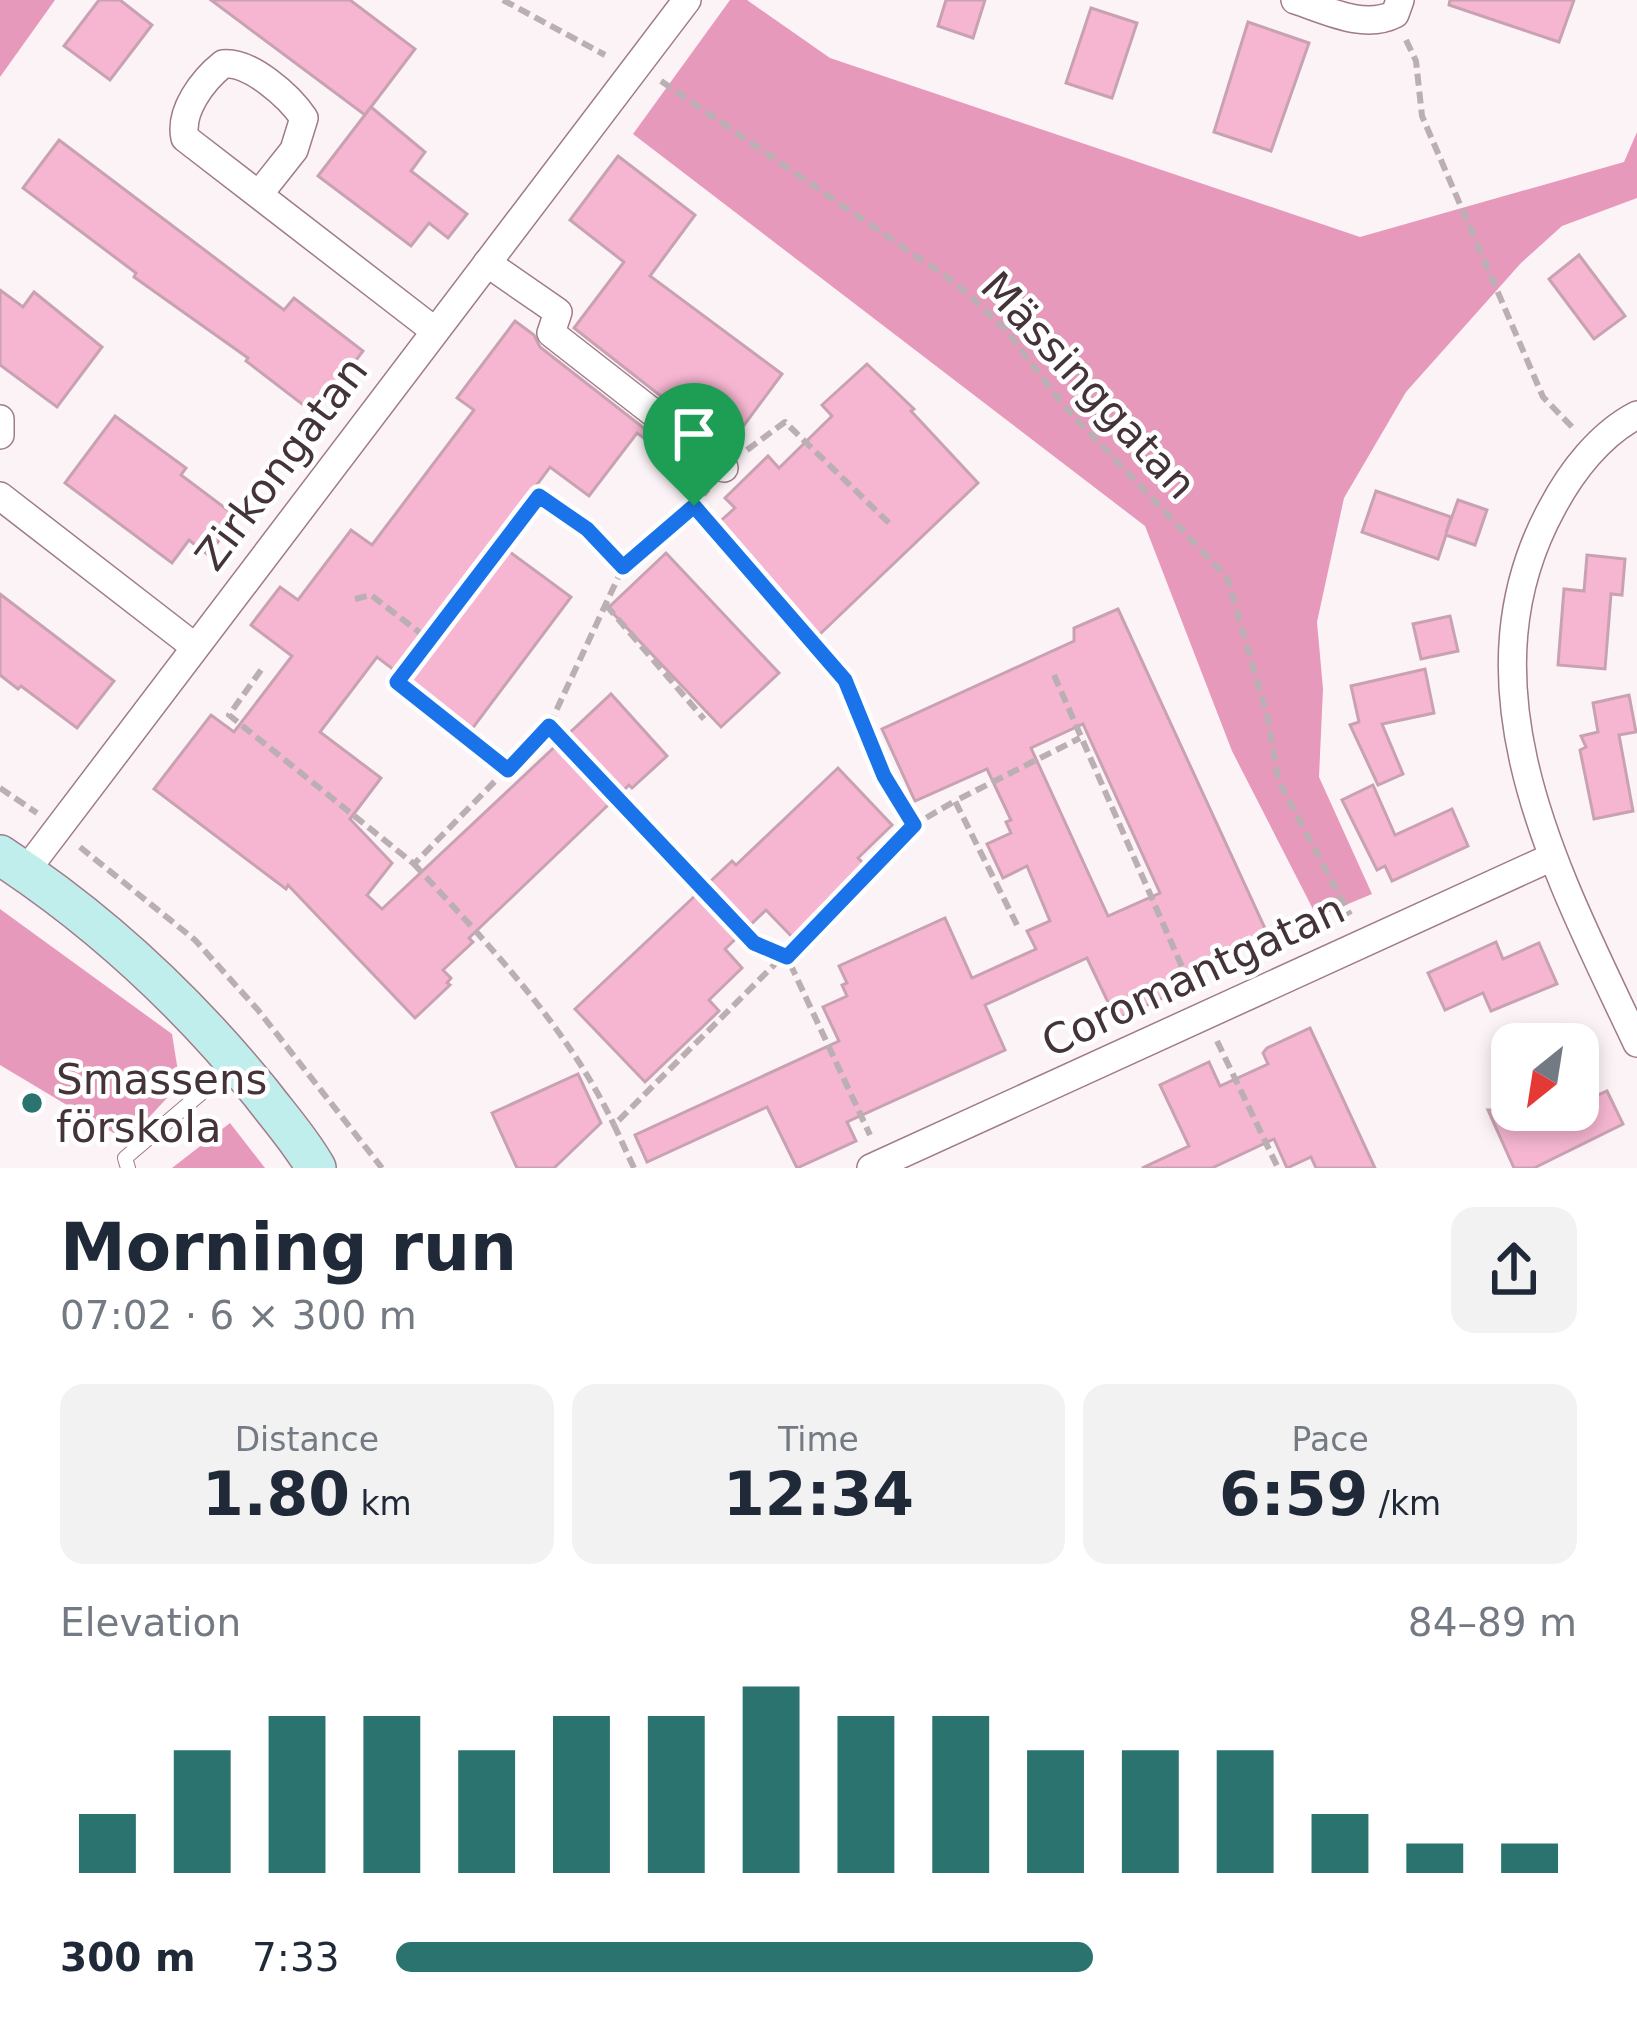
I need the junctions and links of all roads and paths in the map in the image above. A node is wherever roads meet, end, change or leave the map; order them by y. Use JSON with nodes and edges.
{"nodes":[{"id":1,"x":503,"y":0,"type":"edge"},
{"id":2,"x":687,"y":0,"type":"edge"},
{"id":3,"x":1295,"y":0,"type":"edge"},
{"id":4,"x":1398,"y":7,"type":"edge"},
{"id":5,"x":635,"y":70,"type":"junction"},
{"id":6,"x":260,"y":194,"type":"junction"},
{"id":7,"x":487,"y":263,"type":"junction"},
{"id":8,"x":435,"y":331,"type":"junction"},
{"id":9,"x":1637,"y":415,"type":"edge"},
{"id":10,"x":0,"y":419,"type":"edge"},
{"id":11,"x":0,"y":435,"type":"edge"},
{"id":12,"x":1594,"y":450,"type":"junction"},
{"id":13,"x":724,"y":468,"type":"junction"},
{"id":14,"x":0,"y":496,"type":"edge"},
{"id":15,"x":694,"y":506,"type":"junction"},
{"id":16,"x":891,"y":525,"type":"dead end"},
{"id":17,"x":623,"y":567,"type":"junction"},
{"id":18,"x":355,"y":599,"type":"dead end"},
{"id":19,"x":606,"y":605,"type":"junction"},
{"id":20,"x":428,"y":640,"type":"junction"},
{"id":21,"x":195,"y":647,"type":"junction"},
{"id":22,"x":262,"y":670,"type":"dead end"},
{"id":23,"x":1054,"y":675,"type":"dead end"},
{"id":24,"x":704,"y":719,"type":"dead end"},
{"id":25,"x":549,"y":726,"type":"junction"},
{"id":26,"x":1080,"y":737,"type":"junction"},
{"id":27,"x":508,"y":770,"type":"junction"},
{"id":28,"x":0,"y":788,"type":"edge"},
{"id":29,"x":955,"y":801,"type":"junction"},
{"id":30,"x":914,"y":825,"type":"junction"},
{"id":31,"x":58,"y":829,"type":"junction"},
{"id":32,"x":1550,"y":858,"type":"junction"},
{"id":33,"x":12,"y":863,"type":"edge"},
{"id":34,"x":414,"y":864,"type":"junction"},
{"id":35,"x":1017,"y":925,"type":"dead end"},
{"id":36,"x":1365,"y":942,"type":"junction"},
{"id":37,"x":787,"y":957,"type":"junction"},
{"id":38,"x":1204,"y":1016,"type":"junction"},
{"id":39,"x":1637,"y":1042,"type":"edge"},
{"id":40,"x":236,"y":1063,"type":"junction"},
{"id":41,"x":614,"y":1125,"type":"junction"},
{"id":42,"x":877,"y":1165,"type":"edge"},
{"id":43,"x":128,"y":1168,"type":"edge"},
{"id":44,"x":316,"y":1168,"type":"edge"},
{"id":45,"x":382,"y":1168,"type":"edge"},
{"id":46,"x":634,"y":1168,"type":"edge"},
{"id":47,"x":1278,"y":1168,"type":"edge"}],
"edges":[{"from":1,"to":5,"type":"path","name":"Mässinggatan"},
{"from":2,"to":5,"type":"street","name":"Zirkongatan"},
{"from":3,"to":4,"type":"street"},
{"from":4,"to":12,"type":"path"},
{"from":5,"to":7,"type":"street","name":"Zirkongatan"},
{"from":5,"to":36,"type":"path","name":"Mässinggatan"},
{"from":6,"to":6,"type":"street"},
{"from":6,"to":8,"type":"street"},
{"from":7,"to":8,"type":"street","name":"Zirkongatan"},
{"from":7,"to":13,"type":"street"},
{"from":8,"to":21,"type":"street","name":"Zirkongatan"},
{"from":9,"to":12,"type":"street"},
{"from":10,"to":11,"type":"street"},
{"from":12,"to":32,"type":"street"},
{"from":13,"to":15,"type":"path"},
{"from":13,"to":16,"type":"path"},
{"from":14,"to":21,"type":"street"},
{"from":15,"to":17,"type":"path"},
{"from":15,"to":30,"type":"path"},
{"from":17,"to":19,"type":"path"},
{"from":17,"to":20,"type":"path"},
{"from":18,"to":20,"type":"path"},
{"from":19,"to":24,"type":"path"},
{"from":19,"to":25,"type":"path"},
{"from":20,"to":27,"type":"path"},
{"from":21,"to":31,"type":"street","name":"Zirkongatan"},
{"from":22,"to":34,"type":"path"},
{"from":23,"to":26,"type":"path"},
{"from":25,"to":27,"type":"path"},
{"from":25,"to":37,"type":"path"},
{"from":26,"to":29,"type":"path"},
{"from":26,"to":38,"type":"path"},
{"from":27,"to":34,"type":"path"},
{"from":28,"to":31,"type":"path"},
{"from":29,"to":30,"type":"path"},
{"from":29,"to":35,"type":"path"},
{"from":30,"to":37,"type":"path"},
{"from":31,"to":33,"type":"street","name":"Zirkongatan"},
{"from":31,"to":45,"type":"path"},
{"from":32,"to":36,"type":"street","name":"Coromantgatan"},
{"from":32,"to":39,"type":"street"},
{"from":33,"to":40,"type":"street"},
{"from":34,"to":41,"type":"path"},
{"from":36,"to":38,"type":"street","name":"Coromantgatan"},
{"from":37,"to":41,"type":"path"},
{"from":37,"to":42,"type":"path"},
{"from":38,"to":42,"type":"street","name":"Coromantgatan"},
{"from":38,"to":47,"type":"path"},
{"from":40,"to":43,"type":"lane"},
{"from":40,"to":44,"type":"street"},
{"from":41,"to":46,"type":"path"}]}
